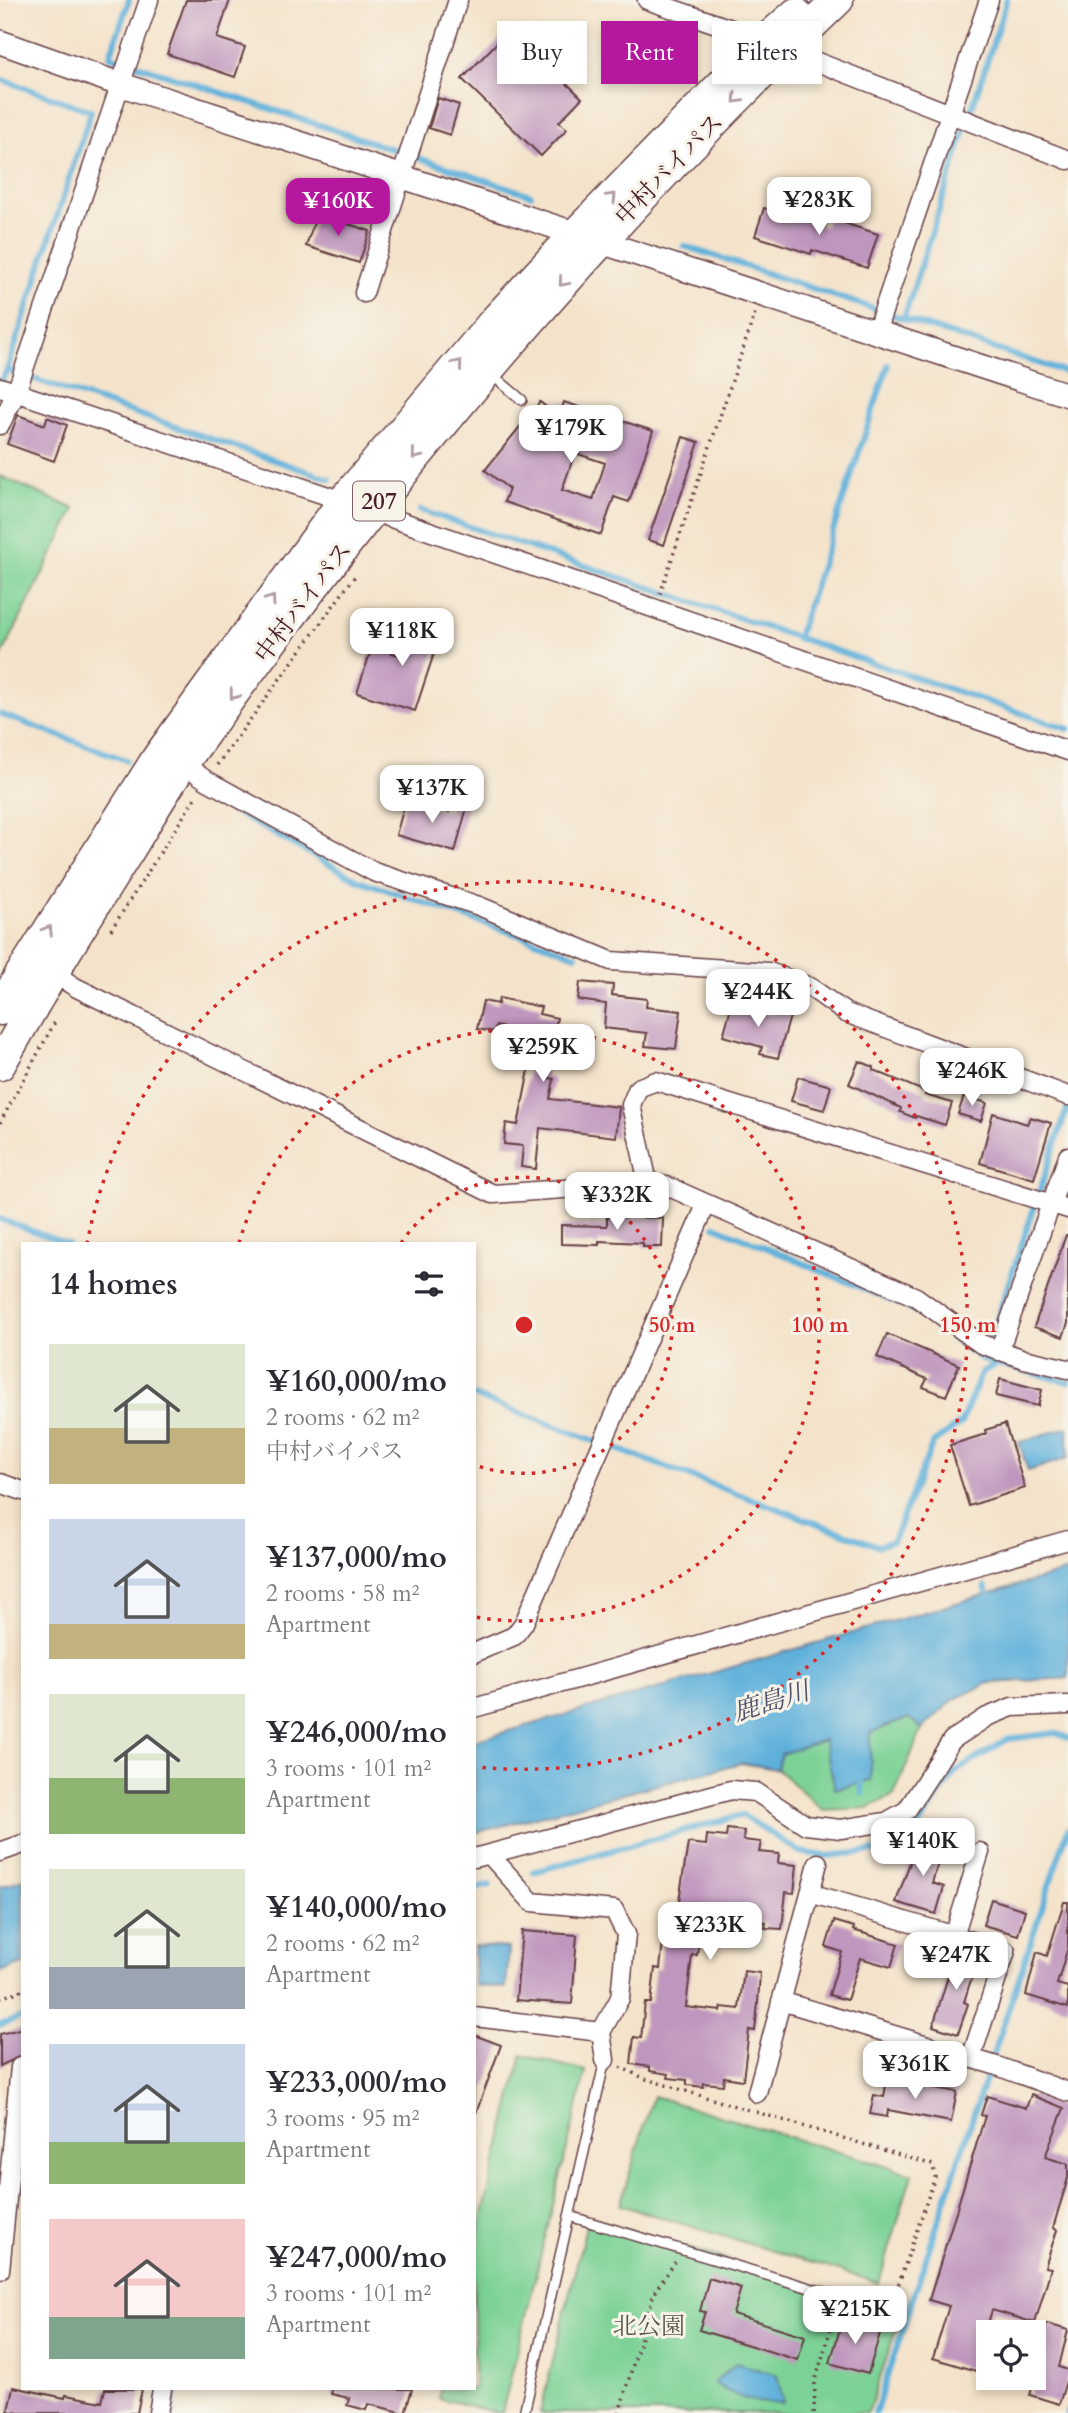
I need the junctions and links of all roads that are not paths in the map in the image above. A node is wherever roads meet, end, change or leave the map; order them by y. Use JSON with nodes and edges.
{"nodes":[{"id":1,"x":149,"y":0,"type":"edge"},
{"id":2,"x":458,"y":0,"type":"edge"},
{"id":3,"x":647,"y":0,"type":"edge"},
{"id":4,"x":809,"y":0,"type":"edge"},
{"id":5,"x":838,"y":0,"type":"edge"},
{"id":6,"x":989,"y":0,"type":"edge"},
{"id":7,"x":793,"y":21,"type":"edge"},
{"id":8,"x":809,"y":21,"type":"edge"},
{"id":9,"x":712,"y":22,"type":"edge"},
{"id":10,"x":0,"y":42,"type":"edge"},
{"id":11,"x":822,"y":67,"type":"edge"},
{"id":12,"x":124,"y":77,"type":"junction"},
{"id":13,"x":737,"y":84,"type":"edge"},
{"id":14,"x":949,"y":114,"type":"junction"},
{"id":15,"x":1068,"y":160,"type":"edge"},
{"id":16,"x":407,"y":162,"type":"junction"},
{"id":17,"x":588,"y":236,"type":"junction"},
{"id":18,"x":364,"y":293,"type":"dead end"},
{"id":19,"x":880,"y":318,"type":"junction"},
{"id":20,"x":486,"y":370,"type":"junction"},
{"id":21,"x":8,"y":390,"type":"edge"},
{"id":22,"x":1068,"y":395,"type":"edge"},
{"id":23,"x":522,"y":400,"type":"dead end"},
{"id":24,"x":0,"y":425,"type":"edge"},
{"id":25,"x":357,"y":506,"type":"junction"},
{"id":26,"x":1068,"y":751,"type":"edge"},
{"id":27,"x":195,"y":772,"type":"junction"},
{"id":28,"x":10,"y":971,"type":"edge"},
{"id":29,"x":63,"y":979,"type":"junction"},
{"id":30,"x":0,"y":1010,"type":"edge"},
{"id":31,"x":0,"y":1065,"type":"edge"},
{"id":32,"x":1065,"y":1095,"type":"edge"},
{"id":33,"x":1068,"y":1156,"type":"edge"},
{"id":34,"x":648,"y":1183,"type":"junction"},
{"id":35,"x":706,"y":1205,"type":"junction"},
{"id":36,"x":1060,"y":1206,"type":"edge"},
{"id":37,"x":999,"y":1351,"type":"junction"},
{"id":38,"x":1068,"y":1369,"type":"edge"},
{"id":39,"x":0,"y":1483,"type":"edge"},
{"id":40,"x":21,"y":1490,"type":"edge"},
{"id":41,"x":1068,"y":1540,"type":"edge"},
{"id":42,"x":476,"y":1652,"type":"edge"},
{"id":43,"x":1068,"y":1704,"type":"edge"},
{"id":44,"x":476,"y":1707,"type":"edge"},
{"id":45,"x":21,"y":1845,"type":"edge"},
{"id":46,"x":0,"y":1852,"type":"edge"},
{"id":47,"x":980,"y":1852,"type":"dead end"},
{"id":48,"x":482,"y":1856,"type":"edge"},
{"id":49,"x":818,"y":1863,"type":"dead end"},
{"id":50,"x":810,"y":1892,"type":"junction"},
{"id":51,"x":954,"y":1936,"type":"junction"},
{"id":52,"x":781,"y":2001,"type":"junction"},
{"id":53,"x":476,"y":2017,"type":"edge"},
{"id":54,"x":601,"y":2032,"type":"junction"},
{"id":55,"x":605,"y":2060,"type":"joint"},
{"id":56,"x":984,"y":2062,"type":"junction"},
{"id":57,"x":21,"y":2067,"type":"edge"},
{"id":58,"x":757,"y":2092,"type":"dead end"},
{"id":59,"x":1068,"y":2092,"type":"edge"},
{"id":60,"x":7,"y":2127,"type":"edge"},
{"id":61,"x":569,"y":2216,"type":"junction"},
{"id":62,"x":0,"y":2270,"type":"edge"},
{"id":63,"x":850,"y":2306,"type":"road end"},
{"id":64,"x":162,"y":2390,"type":"edge"},
{"id":65,"x":158,"y":2413,"type":"edge"},
{"id":66,"x":524,"y":2413,"type":"edge"}],
"edges":[{"from":1,"to":12,"type":"street"},
{"from":2,"to":16,"type":"street"},
{"from":3,"to":9,"type":"street"},
{"from":4,"to":7,"type":"highway","name":"中村バイパス","number":"207"},
{"from":5,"to":8,"type":"highway","name":"中村バイパス","number":"207"},
{"from":6,"to":14,"type":"street"},
{"from":10,"to":12,"type":"street"},
{"from":11,"to":14,"type":"street"},
{"from":12,"to":16,"type":"street"},
{"from":12,"to":21,"type":"street"},
{"from":13,"to":17,"type":"highway","name":"中村バイパス","number":"207"},
{"from":14,"to":15,"type":"street"},
{"from":14,"to":19,"type":"street"},
{"from":16,"to":17,"type":"street"},
{"from":16,"to":18,"type":"street"},
{"from":17,"to":19,"type":"street"},
{"from":17,"to":20,"type":"highway","name":"中村バイパス","number":"207","one_way":true},
{"from":25,"to":17,"type":"highway","name":"中村バイパス","number":"207","one_way":true},
{"from":19,"to":22,"type":"street"},
{"from":20,"to":23,"type":"lane"},
{"from":20,"to":25,"type":"highway","name":"中村バイパス","number":"207","one_way":true},
{"from":21,"to":24,"type":"street"},
{"from":21,"to":25,"type":"street"},
{"from":25,"to":26,"type":"street"},
{"from":25,"to":27,"type":"highway","name":"中村バイパス","number":"207","one_way":true},
{"from":28,"to":25,"type":"highway","name":"中村バイパス","number":"207","one_way":true},
{"from":27,"to":29,"type":"highway","name":"中村バイパス","number":"207"},
{"from":27,"to":32,"type":"street"},
{"from":28,"to":30,"type":"highway","name":"中村バイパス","number":"207"},
{"from":29,"to":31,"type":"highway","name":"中村バイパス","number":"207"},
{"from":29,"to":34,"type":"street"},
{"from":33,"to":36,"type":"street"},
{"from":34,"to":35,"type":"street"},
{"from":34,"to":36,"type":"street"},
{"from":35,"to":37,"type":"street"},
{"from":35,"to":42,"type":"street"},
{"from":36,"to":37,"type":"street"},
{"from":37,"to":38,"type":"street"},
{"from":39,"to":40,"type":"street"},
{"from":41,"to":44,"type":"street"},
{"from":43,"to":48,"type":"street"},
{"from":45,"to":46,"type":"street"},
{"from":47,"to":51,"type":"street"},
{"from":48,"to":54,"type":"street"},
{"from":49,"to":50,"type":"street"},
{"from":50,"to":51,"type":"street"},
{"from":50,"to":52,"type":"street"},
{"from":51,"to":56,"type":"street"},
{"from":52,"to":56,"type":"street"},
{"from":52,"to":58,"type":"street"},
{"from":53,"to":54,"type":"street"},
{"from":54,"to":55,"type":"street"},
{"from":55,"to":61,"type":"lane"},
{"from":56,"to":59,"type":"street"},
{"from":57,"to":60,"type":"street"},
{"from":60,"to":62,"type":"street"},
{"from":61,"to":63,"type":"lane"},
{"from":61,"to":66,"type":"lane"},
{"from":64,"to":65,"type":"street"}]}
